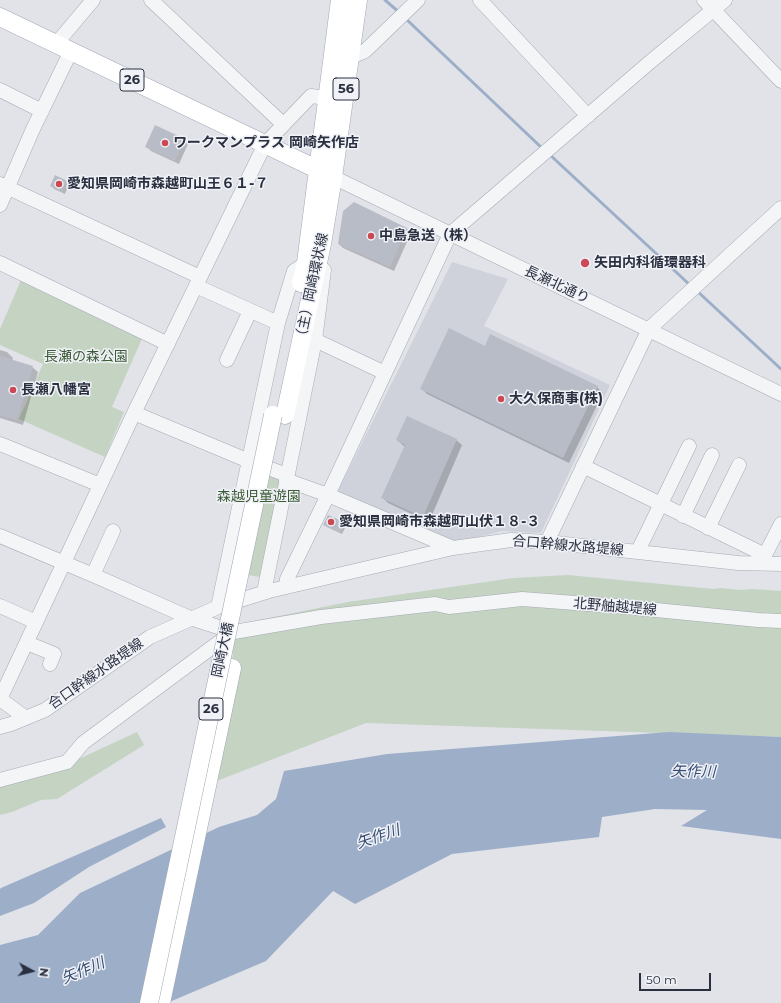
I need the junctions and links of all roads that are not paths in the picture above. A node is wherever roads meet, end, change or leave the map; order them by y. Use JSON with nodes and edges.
{"nodes":[{"id":1,"x":93,"y":0,"type":"edge"},
{"id":2,"x":151,"y":0,"type":"edge"},
{"id":3,"x":340,"y":0,"type":"edge"},
{"id":4,"x":358,"y":0,"type":"edge"},
{"id":5,"x":418,"y":0,"type":"edge"},
{"id":6,"x":480,"y":0,"type":"edge"},
{"id":7,"x":725,"y":0,"type":"edge"},
{"id":8,"x":709,"y":5,"type":"edge"},
{"id":9,"x":0,"y":17,"type":"edge"},
{"id":10,"x":64,"y":47,"type":"junction"},
{"id":11,"x":351,"y":57,"type":"junction"},
{"id":12,"x":781,"y":81,"type":"edge"},
{"id":13,"x":0,"y":90,"type":"edge"},
{"id":14,"x":327,"y":98,"type":"junction"},
{"id":15,"x":42,"y":111,"type":"junction"},
{"id":16,"x":588,"y":116,"type":"junction"},
{"id":17,"x":284,"y":124,"type":"junction"},
{"id":18,"x":265,"y":144,"type":"junction"},
{"id":19,"x":325,"y":173,"type":"junction"},
{"id":20,"x":4,"y":186,"type":"edge"},
{"id":21,"x":0,"y":205,"type":"edge"},
{"id":22,"x":781,"y":208,"type":"edge"},
{"id":23,"x":450,"y":234,"type":"junction"},
{"id":24,"x":322,"y":244,"type":"junction"},
{"id":25,"x":0,"y":263,"type":"edge"},
{"id":26,"x":306,"y":263,"type":"junction"},
{"id":27,"x":198,"y":281,"type":"junction"},
{"id":28,"x":250,"y":311,"type":"junction"},
{"id":29,"x":278,"y":323,"type":"junction"},
{"id":30,"x":649,"y":329,"type":"junction"},
{"id":31,"x":315,"y":340,"type":"junction"},
{"id":32,"x":168,"y":344,"type":"junction"},
{"id":33,"x":227,"y":360,"type":"dead end"},
{"id":34,"x":385,"y":373,"type":"junction"},
{"id":35,"x":781,"y":394,"type":"edge"},
{"id":36,"x":134,"y":412,"type":"junction"},
{"id":37,"x":279,"y":415,"type":"junction"},
{"id":38,"x":0,"y":444,"type":"edge"},
{"id":39,"x":689,"y":446,"type":"dead end"},
{"id":40,"x":712,"y":455,"type":"dead end"},
{"id":41,"x":249,"y":461,"type":"junction"},
{"id":42,"x":739,"y":465,"type":"dead end"},
{"id":43,"x":583,"y":466,"type":"junction"},
{"id":44,"x":287,"y":477,"type":"junction"},
{"id":45,"x":100,"y":485,"type":"junction"},
{"id":46,"x":328,"y":495,"type":"junction"},
{"id":47,"x":661,"y":504,"type":"junction"},
{"id":48,"x":683,"y":516,"type":"junction"},
{"id":49,"x":781,"y":524,"type":"edge"},
{"id":50,"x":708,"y":528,"type":"junction"},
{"id":51,"x":113,"y":531,"type":"dead end"},
{"id":52,"x":0,"y":536,"type":"edge"},
{"id":53,"x":547,"y":542,"type":"junction"},
{"id":54,"x":453,"y":548,"type":"junction"},
{"id":55,"x":638,"y":551,"type":"junction"},
{"id":56,"x":765,"y":559,"type":"junction"},
{"id":57,"x":64,"y":562,"type":"junction"},
{"id":58,"x":781,"y":564,"type":"edge"},
{"id":59,"x":93,"y":575,"type":"junction"},
{"id":60,"x":286,"y":587,"type":"junction"},
{"id":61,"x":264,"y":592,"type":"junction"},
{"id":62,"x":0,"y":606,"type":"edge"},
{"id":63,"x":218,"y":607,"type":"junction"},
{"id":64,"x":190,"y":618,"type":"junction"},
{"id":65,"x":781,"y":621,"type":"edge"},
{"id":66,"x":36,"y":622,"type":"junction"},
{"id":67,"x":234,"y":632,"type":"junction"},
{"id":68,"x":27,"y":643,"type":"junction"},
{"id":69,"x":50,"y":664,"type":"dead end"},
{"id":70,"x":26,"y":718,"type":"junction"},
{"id":71,"x":0,"y":727,"type":"edge"},
{"id":72,"x":0,"y":780,"type":"edge"},
{"id":73,"x":149,"y":1003,"type":"edge"},
{"id":74,"x":161,"y":1003,"type":"edge"}],
"edges":[{"from":1,"to":10,"type":"street"},
{"from":2,"to":17,"type":"street"},
{"from":3,"to":14,"type":"main road","number":"56"},
{"from":4,"to":11,"type":"main road","number":"56"},
{"from":5,"to":11,"type":"street"},
{"from":6,"to":16,"type":"street"},
{"from":7,"to":8,"type":"street"},
{"from":8,"to":12,"type":"street"},
{"from":8,"to":16,"type":"street"},
{"from":9,"to":10,"type":"main road","number":"26"},
{"from":10,"to":15,"type":"street"},
{"from":10,"to":18,"type":"main road","number":"26"},
{"from":11,"to":19,"type":"main road","number":"56"},
{"from":13,"to":15,"type":"street"},
{"from":14,"to":17,"type":"street"},
{"from":14,"to":19,"type":"main road","number":"56"},
{"from":15,"to":20,"type":"street"},
{"from":16,"to":23,"type":"street"},
{"from":17,"to":18,"type":"street"},
{"from":18,"to":19,"type":"main road","number":"26"},
{"from":18,"to":27,"type":"street"},
{"from":19,"to":23,"type":"street","name":"長瀬北通り"},
{"from":19,"to":24,"type":"main road","name":"（主）岡崎環状線","number":"26"},
{"from":19,"to":26,"type":"main road","name":"（主）岡崎環状線","number":"26"},
{"from":20,"to":21,"type":"street"},
{"from":20,"to":27,"type":"street"},
{"from":22,"to":30,"type":"street"},
{"from":23,"to":30,"type":"street","name":"長瀬北通り"},
{"from":23,"to":34,"type":"street"},
{"from":24,"to":31,"type":"street"},
{"from":24,"to":37,"type":"main road","name":"（主）岡崎環状線","number":"26"},
{"from":25,"to":32,"type":"street"},
{"from":26,"to":29,"type":"street"},
{"from":26,"to":37,"type":"main road","name":"（主）岡崎環状線","number":"26"},
{"from":27,"to":28,"type":"street"},
{"from":27,"to":32,"type":"street"},
{"from":28,"to":29,"type":"street"},
{"from":28,"to":33,"type":"street"},
{"from":29,"to":41,"type":"street"},
{"from":30,"to":35,"type":"street","name":"長瀬北通り"},
{"from":30,"to":43,"type":"street"},
{"from":31,"to":34,"type":"street"},
{"from":31,"to":44,"type":"street"},
{"from":32,"to":36,"type":"street"},
{"from":34,"to":46,"type":"street"},
{"from":36,"to":41,"type":"street"},
{"from":36,"to":45,"type":"street"},
{"from":37,"to":73,"type":"main road","name":"岡崎大橋","number":"26","bridge":true},
{"from":37,"to":74,"type":"main road","name":"岡崎大橋","number":"26"},
{"from":38,"to":45,"type":"street"},
{"from":39,"to":47,"type":"street"},
{"from":40,"to":48,"type":"street"},
{"from":41,"to":44,"type":"street"},
{"from":41,"to":63,"type":"street"},
{"from":42,"to":50,"type":"street"},
{"from":43,"to":47,"type":"street"},
{"from":43,"to":53,"type":"street"},
{"from":44,"to":46,"type":"street"},
{"from":44,"to":61,"type":"street"},
{"from":45,"to":57,"type":"street"},
{"from":46,"to":54,"type":"street"},
{"from":46,"to":60,"type":"street"},
{"from":47,"to":48,"type":"street"},
{"from":47,"to":55,"type":"street"},
{"from":48,"to":50,"type":"street"},
{"from":49,"to":56,"type":"street"},
{"from":50,"to":56,"type":"street"},
{"from":51,"to":59,"type":"street"},
{"from":52,"to":57,"type":"street"},
{"from":53,"to":54,"type":"street","name":"合口幹線水路堤線"},
{"from":53,"to":55,"type":"street","name":"合口幹線水路堤線"},
{"from":54,"to":60,"type":"street","name":"合口幹線水路堤線"},
{"from":55,"to":56,"type":"street","name":"合口幹線水路堤線"},
{"from":56,"to":58,"type":"street","name":"合口幹線水路堤線"},
{"from":57,"to":59,"type":"street"},
{"from":57,"to":66,"type":"street"},
{"from":59,"to":64,"type":"street"},
{"from":60,"to":61,"type":"street","name":"合口幹線水路堤線"},
{"from":61,"to":63,"type":"street","name":"合口幹線水路堤線"},
{"from":62,"to":66,"type":"street"},
{"from":63,"to":64,"type":"street","name":"合口幹線水路堤線"},
{"from":64,"to":67,"type":"street"},
{"from":64,"to":70,"type":"street","name":"合口幹線水路堤線"},
{"from":65,"to":67,"type":"street","name":"北野舳越堤線"},
{"from":66,"to":68,"type":"street"},
{"from":67,"to":72,"type":"street"},
{"from":68,"to":69,"type":"street"},
{"from":68,"to":70,"type":"street"},
{"from":70,"to":71,"type":"street","name":"合口幹線水路堤線"}]}
